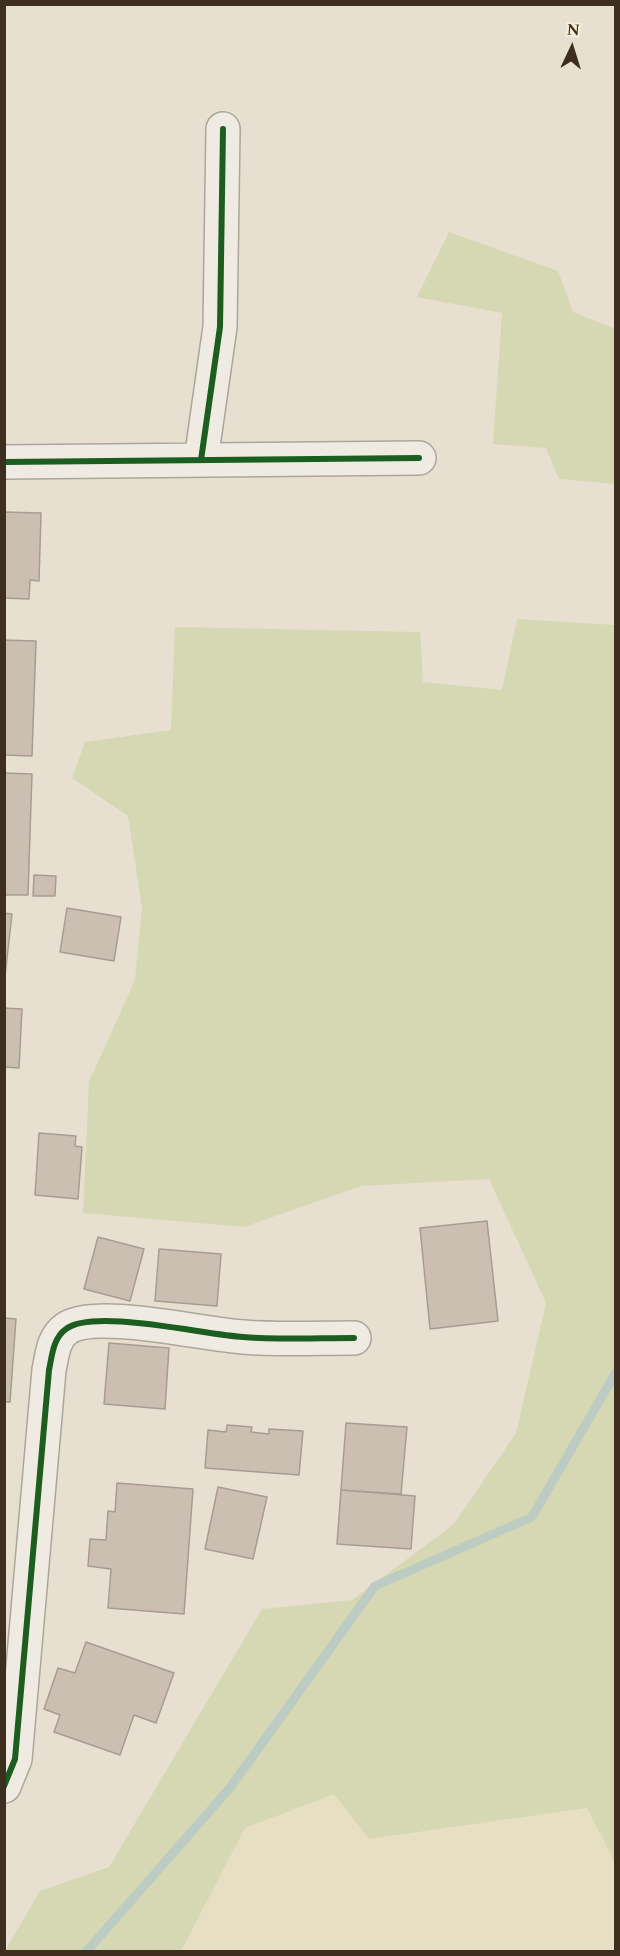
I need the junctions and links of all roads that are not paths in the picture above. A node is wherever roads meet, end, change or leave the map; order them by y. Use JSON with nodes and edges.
{"nodes":[{"id":1,"x":223,"y":129,"type":"dead end"},
{"id":2,"x":419,"y":458,"type":"dead end"},
{"id":3,"x":201,"y":460,"type":"junction"},
{"id":4,"x":4,"y":462,"type":"edge"},
{"id":5,"x":354,"y":1338,"type":"dead end"},
{"id":6,"x":4,"y":1786,"type":"edge"}],
"edges":[{"from":1,"to":3,"type":"street"},
{"from":2,"to":3,"type":"street"},
{"from":3,"to":4,"type":"street"},
{"from":5,"to":6,"type":"street"}]}
